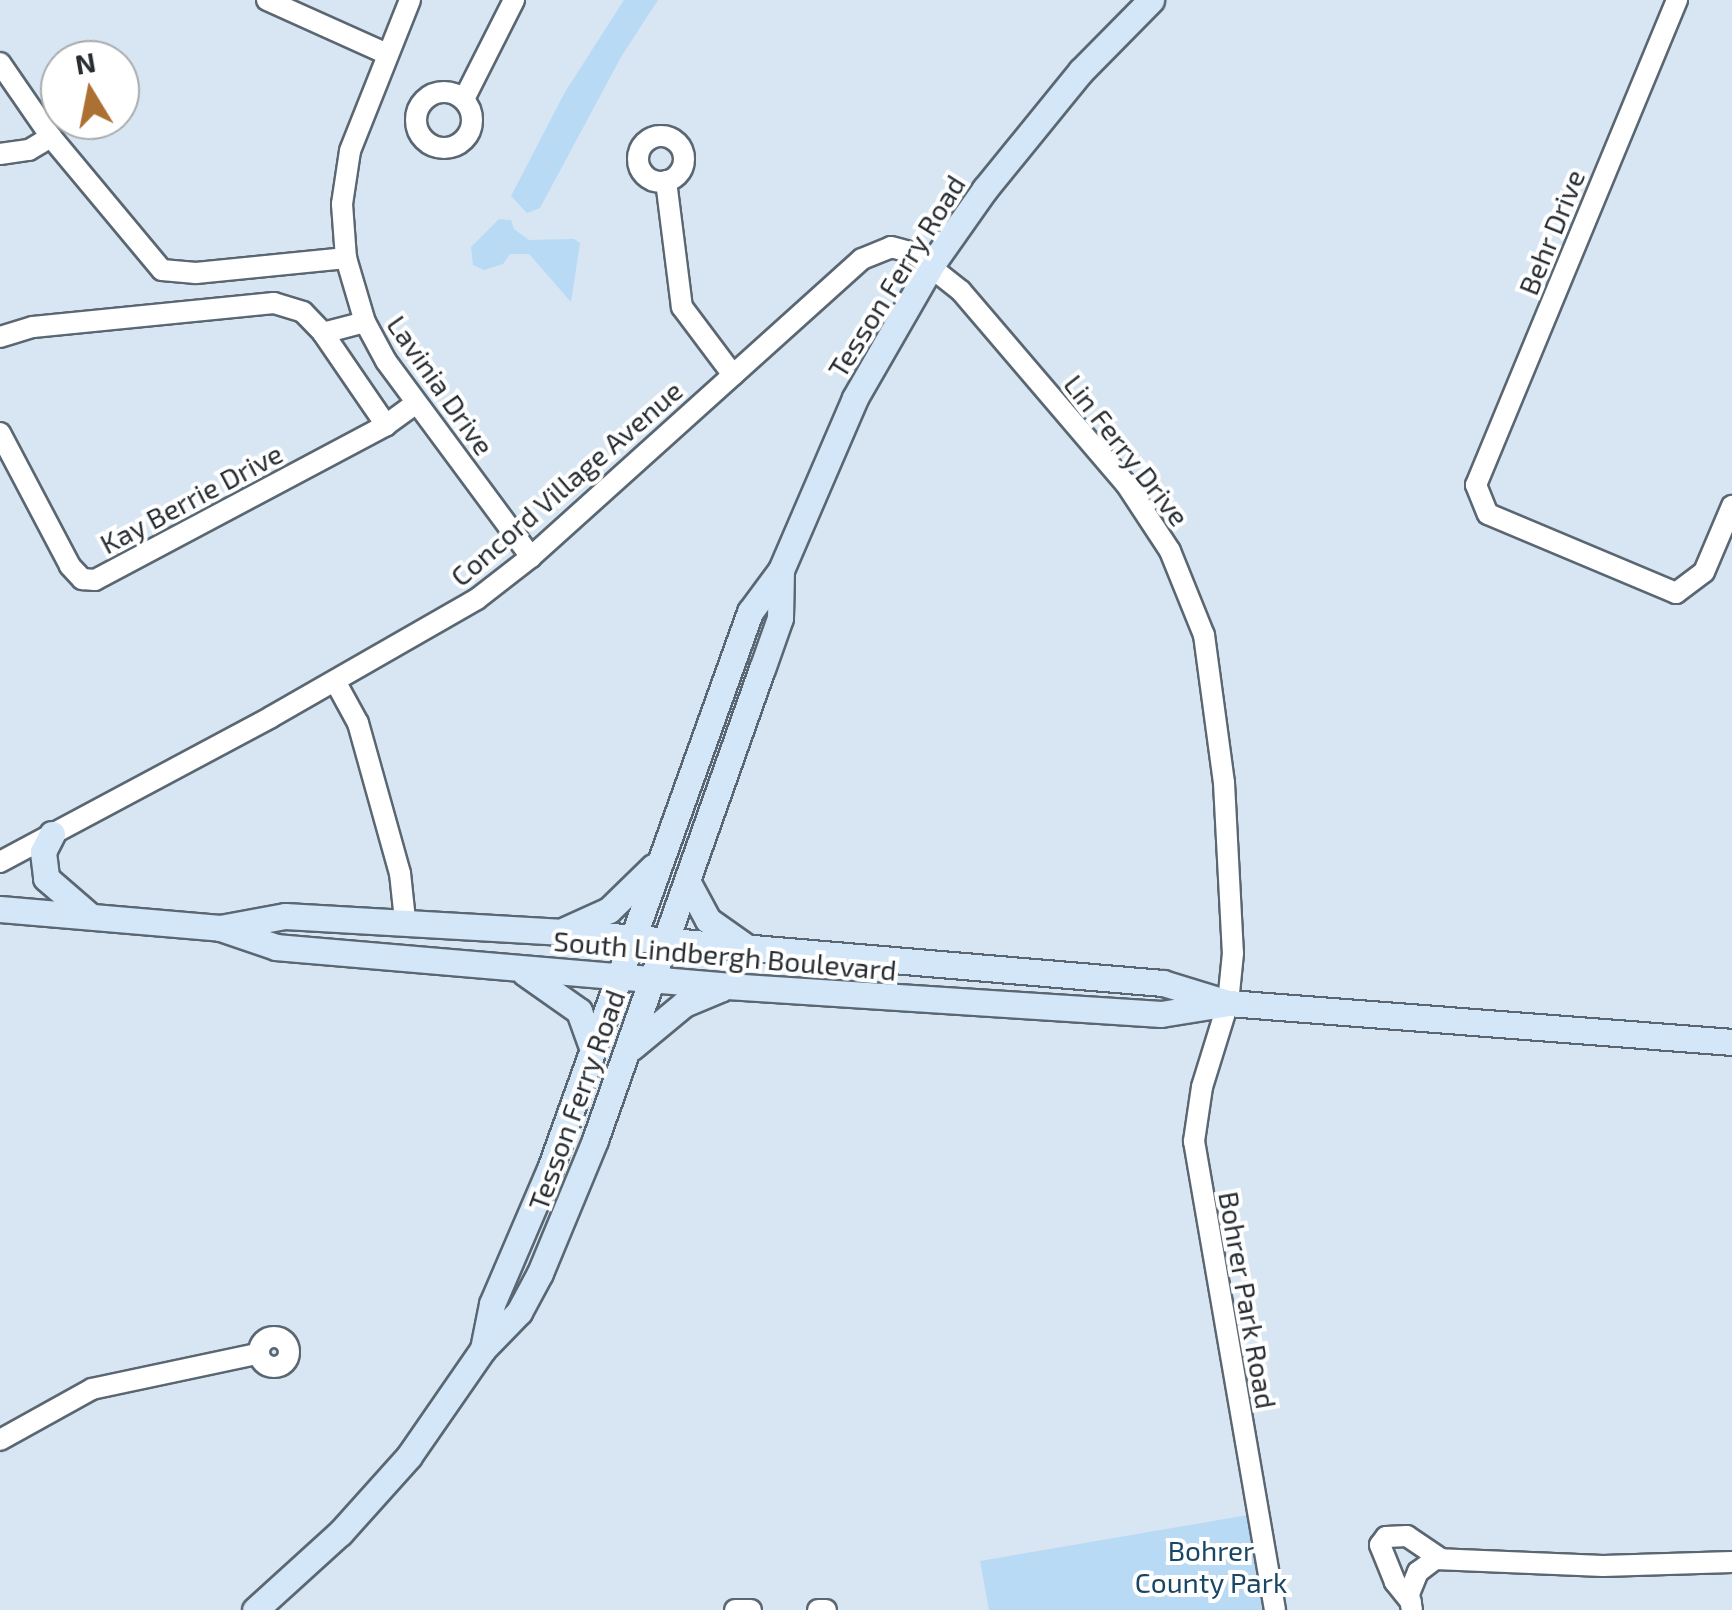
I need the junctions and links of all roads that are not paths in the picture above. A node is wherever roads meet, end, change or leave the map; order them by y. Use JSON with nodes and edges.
{"nodes":[{"id":1,"x":267,"y":0,"type":"edge"},
{"id":2,"x":410,"y":0,"type":"edge"},
{"id":3,"x":514,"y":0,"type":"edge"},
{"id":4,"x":1152,"y":0,"type":"edge"},
{"id":5,"x":1677,"y":0,"type":"edge"},
{"id":6,"x":387,"y":54,"type":"junction"},
{"id":7,"x":0,"y":63,"type":"edge"},
{"id":8,"x":464,"y":99,"type":"dead end"},
{"id":9,"x":40,"y":121,"type":"edge"},
{"id":10,"x":46,"y":140,"type":"edge"},
{"id":11,"x":54,"y":140,"type":"edge"},
{"id":12,"x":0,"y":154,"type":"edge"},
{"id":13,"x":666,"y":181,"type":"dead end"},
{"id":14,"x":346,"y":258,"type":"junction"},
{"id":15,"x":932,"y":264,"type":"junction"},
{"id":16,"x":365,"y":322,"type":"junction"},
{"id":17,"x":323,"y":333,"type":"junction"},
{"id":18,"x":0,"y":337,"type":"edge"},
{"id":19,"x":733,"y":375,"type":"junction"},
{"id":20,"x":416,"y":402,"type":"junction"},
{"id":21,"x":386,"y":424,"type":"junction"},
{"id":22,"x":0,"y":433,"type":"edge"},
{"id":23,"x":1732,"y":506,"type":"edge"},
{"id":24,"x":530,"y":556,"type":"junction"},
{"id":25,"x":781,"y":570,"type":"junction"},
{"id":26,"x":335,"y":681,"type":"junction"},
{"id":27,"x":52,"y":834,"type":"junction"},
{"id":28,"x":660,"y":860,"type":"junction"},
{"id":29,"x":0,"y":862,"type":"edge"},
{"id":30,"x":688,"y":881,"type":"junction"},
{"id":31,"x":0,"y":909,"type":"edge"},
{"id":32,"x":90,"y":916,"type":"junction"},
{"id":33,"x":405,"y":920,"type":"junction"},
{"id":34,"x":220,"y":928,"type":"junction"},
{"id":35,"x":560,"y":932,"type":"junction"},
{"id":36,"x":632,"y":938,"type":"junction"},
{"id":37,"x":666,"y":941,"type":"junction"},
{"id":38,"x":749,"y":948,"type":"junction"},
{"id":39,"x":517,"y":968,"type":"junction"},
{"id":40,"x":619,"y":977,"type":"junction"},
{"id":41,"x":652,"y":980,"type":"junction"},
{"id":42,"x":727,"y":986,"type":"junction"},
{"id":43,"x":1228,"y":1003,"type":"junction"},
{"id":44,"x":1732,"y":1042,"type":"edge"},
{"id":45,"x":593,"y":1050,"type":"junction"},
{"id":46,"x":627,"y":1052,"type":"junction"},
{"id":47,"x":483,"y":1349,"type":"junction"},
{"id":48,"x":257,"y":1354,"type":"dead end"},
{"id":49,"x":0,"y":1440,"type":"edge"},
{"id":50,"x":1441,"y":1559,"type":"junction"},
{"id":51,"x":1732,"y":1562,"type":"edge"},
{"id":52,"x":1411,"y":1606,"type":"edge"},
{"id":53,"x":254,"y":1610,"type":"edge"},
{"id":54,"x":735,"y":1610,"type":"edge"},
{"id":55,"x":751,"y":1610,"type":"edge"},
{"id":56,"x":818,"y":1610,"type":"edge"},
{"id":57,"x":826,"y":1610,"type":"edge"},
{"id":58,"x":1275,"y":1610,"type":"edge"}],
"edges":[{"from":1,"to":6,"type":"street"},
{"from":2,"to":6,"type":"street","name":"Lavinia Drive"},
{"from":3,"to":8,"type":"street"},
{"from":4,"to":15,"type":"main road","name":"Tesson Ferry Road"},
{"from":5,"to":23,"type":"street","name":"Behr Drive"},
{"from":6,"to":14,"type":"street","name":"Lavinia Drive"},
{"from":7,"to":9,"type":"street"},
{"from":10,"to":12,"type":"street"},
{"from":11,"to":14,"type":"street"},
{"from":13,"to":19,"type":"street"},
{"from":14,"to":16,"type":"street","name":"Lavinia Drive"},
{"from":15,"to":19,"type":"street","name":"Concord Village Avenue"},
{"from":15,"to":25,"type":"main road","name":"Tesson Ferry Road"},
{"from":15,"to":43,"type":"street","name":"Lin Ferry Drive"},
{"from":16,"to":17,"type":"street"},
{"from":16,"to":20,"type":"street","name":"Lavinia Drive"},
{"from":17,"to":18,"type":"street"},
{"from":17,"to":21,"type":"street"},
{"from":19,"to":24,"type":"street","name":"Concord Village Avenue"},
{"from":20,"to":21,"type":"street","name":"Kay Berrie Drive"},
{"from":20,"to":24,"type":"street","name":"Lavinia Drive"},
{"from":21,"to":22,"type":"street","name":"Kay Berrie Drive"},
{"from":24,"to":26,"type":"street","name":"Concord Village Avenue"},
{"from":25,"to":28,"type":"main road","name":"Tesson Ferry Road"},
{"from":25,"to":30,"type":"main road","name":"Tesson Ferry Road"},
{"from":26,"to":27,"type":"street","name":"Concord Village Avenue"},
{"from":26,"to":33,"type":"street"},
{"from":27,"to":29,"type":"street","name":"Concord Village Avenue"},
{"from":27,"to":32,"type":"main road"},
{"from":28,"to":35,"type":"main road"},
{"from":28,"to":36,"type":"main road","name":"Tesson Ferry Road"},
{"from":30,"to":37,"type":"main road","name":"Tesson Ferry Road"},
{"from":30,"to":38,"type":"main road"},
{"from":31,"to":32,"type":"main road","name":"South Lindbergh Boulevard"},
{"from":32,"to":34,"type":"main road","name":"South Lindbergh Boulevard"},
{"from":33,"to":34,"type":"main road","name":"South Lindbergh Boulevard"},
{"from":33,"to":35,"type":"main road","name":"South Lindbergh Boulevard"},
{"from":34,"to":39,"type":"main road","name":"South Lindbergh Boulevard"},
{"from":35,"to":36,"type":"main road","name":"South Lindbergh Boulevard"},
{"from":36,"to":37,"type":"main road","name":"South Lindbergh Boulevard"},
{"from":36,"to":40,"type":"main road","name":"Tesson Ferry Road"},
{"from":37,"to":38,"type":"main road","name":"South Lindbergh Boulevard"},
{"from":37,"to":41,"type":"main road","name":"Tesson Ferry Road"},
{"from":38,"to":43,"type":"main road","name":"South Lindbergh Boulevard"},
{"from":39,"to":40,"type":"main road","name":"South Lindbergh Boulevard"},
{"from":39,"to":45,"type":"main road"},
{"from":40,"to":41,"type":"main road","name":"South Lindbergh Boulevard"},
{"from":40,"to":45,"type":"main road","name":"Tesson Ferry Road"},
{"from":41,"to":42,"type":"main road","name":"South Lindbergh Boulevard"},
{"from":41,"to":46,"type":"main road","name":"Tesson Ferry Road"},
{"from":42,"to":43,"type":"main road","name":"South Lindbergh Boulevard"},
{"from":42,"to":46,"type":"main road"},
{"from":43,"to":44,"type":"main road","name":"South Lindbergh Boulevard"},
{"from":43,"to":58,"type":"street","name":"Bohrer Park Road"},
{"from":45,"to":47,"type":"main road","name":"Tesson Ferry Road"},
{"from":46,"to":47,"type":"main road","name":"Tesson Ferry Road"},
{"from":47,"to":53,"type":"main road","name":"Tesson Ferry Road"},
{"from":48,"to":49,"type":"street"},
{"from":50,"to":51,"type":"street"},
{"from":50,"to":52,"type":"street"},
{"from":50,"to":52,"type":"street"},
{"from":54,"to":55,"type":"street"},
{"from":56,"to":57,"type":"street"}]}
